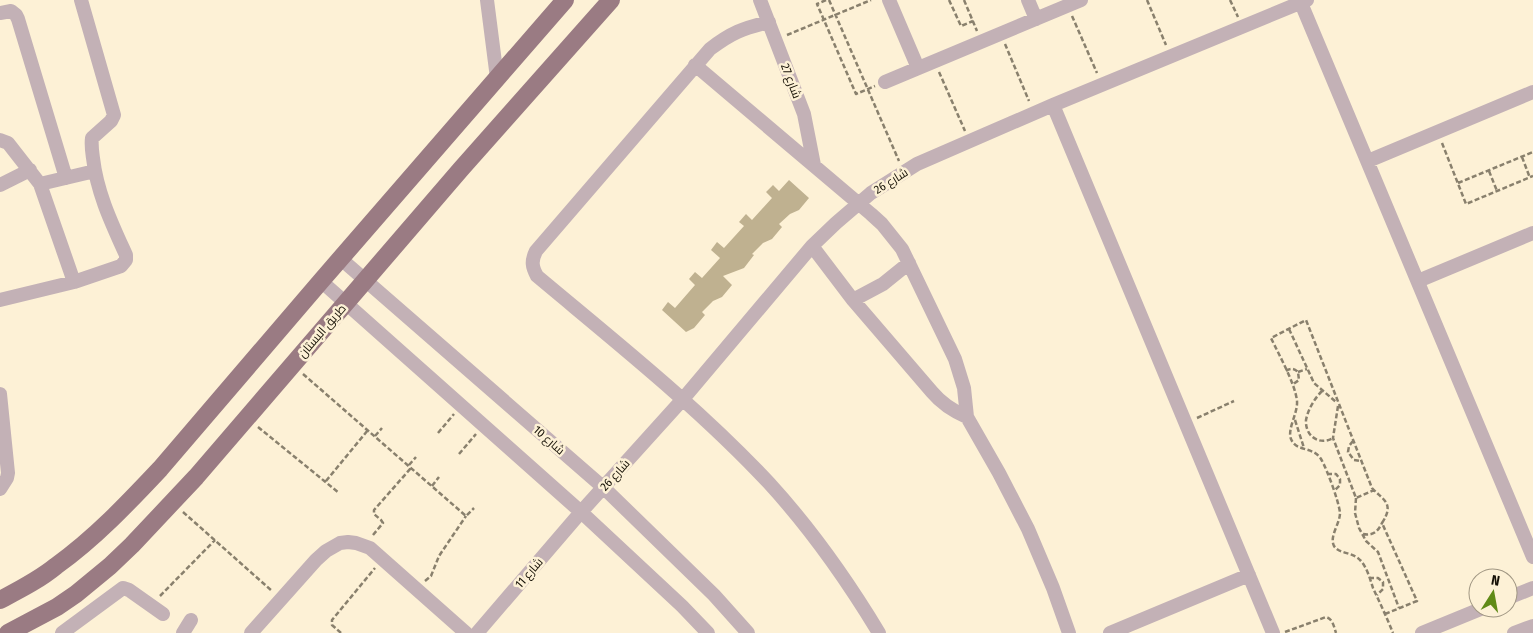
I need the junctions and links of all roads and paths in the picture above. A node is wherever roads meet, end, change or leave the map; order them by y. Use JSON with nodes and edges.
{"nodes":[{"id":1,"x":81,"y":0,"type":"edge"},
{"id":2,"x":487,"y":0,"type":"edge"},
{"id":3,"x":566,"y":0,"type":"edge"},
{"id":4,"x":611,"y":0,"type":"edge"},
{"id":5,"x":760,"y":0,"type":"edge"},
{"id":6,"x":828,"y":0,"type":"edge"},
{"id":7,"x":871,"y":0,"type":"edge"},
{"id":8,"x":889,"y":0,"type":"edge"},
{"id":9,"x":950,"y":0,"type":"edge"},
{"id":10,"x":964,"y":0,"type":"edge"},
{"id":11,"x":1028,"y":0,"type":"edge"},
{"id":12,"x":1081,"y":0,"type":"edge"},
{"id":13,"x":1147,"y":0,"type":"edge"},
{"id":14,"x":1230,"y":0,"type":"edge"},
{"id":15,"x":1304,"y":1,"type":"edge"},
{"id":16,"x":1068,"y":6,"type":"junction"},
{"id":17,"x":0,"y":14,"type":"edge"},
{"id":18,"x":836,"y":15,"type":"junction"},
{"id":19,"x":1036,"y":19,"type":"junction"},
{"id":20,"x":824,"y":20,"type":"junction"},
{"id":21,"x":973,"y":21,"type":"junction"},
{"id":22,"x":769,"y":22,"type":"junction"},
{"id":23,"x":1242,"y":27,"type":"junction"},
{"id":24,"x":1000,"y":34,"type":"junction"},
{"id":25,"x":776,"y":40,"type":"junction"},
{"id":26,"x":982,"y":41,"type":"junction"},
{"id":27,"x":1171,"y":56,"type":"junction"},
{"id":28,"x":934,"y":62,"type":"junction"},
{"id":29,"x":695,"y":65,"type":"junction"},
{"id":30,"x":918,"y":68,"type":"junction"},
{"id":31,"x":497,"y":78,"type":"junction"},
{"id":32,"x":885,"y":82,"type":"joint"},
{"id":33,"x":1102,"y":85,"type":"junction"},
{"id":34,"x":868,"y":89,"type":"junction"},
{"id":35,"x":1533,"y":92,"type":"edge"},
{"id":36,"x":1053,"y":105,"type":"junction"},
{"id":37,"x":1035,"y":113,"type":"junction"},
{"id":38,"x":1438,"y":132,"type":"junction"},
{"id":39,"x":0,"y":140,"type":"edge"},
{"id":40,"x":969,"y":141,"type":"junction"},
{"id":41,"x":1533,"y":152,"type":"edge"},
{"id":42,"x":1522,"y":157,"type":"junction"},
{"id":43,"x":1368,"y":161,"type":"junction"},
{"id":44,"x":814,"y":165,"type":"junction"},
{"id":45,"x":30,"y":170,"type":"junction"},
{"id":46,"x":95,"y":171,"type":"junction"},
{"id":47,"x":1489,"y":171,"type":"junction"},
{"id":48,"x":904,"y":172,"type":"junction"},
{"id":49,"x":1532,"y":177,"type":"edge"},
{"id":50,"x":66,"y":178,"type":"junction"},
{"id":51,"x":1458,"y":183,"type":"junction"},
{"id":52,"x":40,"y":184,"type":"junction"},
{"id":53,"x":0,"y":185,"type":"edge"},
{"id":54,"x":1497,"y":191,"type":"junction"},
{"id":55,"x":859,"y":203,"type":"junction"},
{"id":56,"x":1533,"y":233,"type":"edge"},
{"id":57,"x":812,"y":246,"type":"junction"},
{"id":58,"x":341,"y":259,"type":"junction"},
{"id":59,"x":909,"y":263,"type":"junction"},
{"id":60,"x":366,"y":280,"type":"junction"},
{"id":61,"x":321,"y":281,"type":"junction"},
{"id":62,"x":1418,"y":281,"type":"junction"},
{"id":63,"x":74,"y":282,"type":"junction"},
{"id":64,"x":0,"y":300,"type":"edge"},
{"id":65,"x":853,"y":300,"type":"junction"},
{"id":66,"x":346,"y":303,"type":"junction"},
{"id":67,"x":1289,"y":329,"type":"junction"},
{"id":68,"x":293,"y":365,"type":"junction"},
{"id":69,"x":1307,"y":369,"type":"junction"},
{"id":70,"x":1286,"y":371,"type":"junction"},
{"id":71,"x":1298,"y":372,"type":"junction"},
{"id":72,"x":1292,"y":385,"type":"junction"},
{"id":73,"x":1322,"y":391,"type":"junction"},
{"id":74,"x":0,"y":394,"type":"edge"},
{"id":75,"x":683,"y":399,"type":"junction"},
{"id":76,"x":1234,"y":401,"type":"dead end"},
{"id":77,"x":1338,"y":403,"type":"junction"},
{"id":78,"x":461,"y":405,"type":"junction"},
{"id":79,"x":247,"y":418,"type":"junction"},
{"id":80,"x":967,"y":418,"type":"junction"},
{"id":81,"x":1294,"y":419,"type":"junction"},
{"id":82,"x":1186,"y":423,"type":"junction"},
{"id":83,"x":484,"y":426,"type":"junction"},
{"id":84,"x":382,"y":428,"type":"dead end"},
{"id":85,"x":368,"y":430,"type":"junction"},
{"id":86,"x":438,"y":433,"type":"dead end"},
{"id":87,"x":375,"y":436,"type":"junction"},
{"id":88,"x":1333,"y":438,"type":"junction"},
{"id":89,"x":1353,"y":441,"type":"junction"},
{"id":90,"x":1304,"y":449,"type":"junction"},
{"id":91,"x":459,"y":454,"type":"dead end"},
{"id":92,"x":416,"y":457,"type":"dead end"},
{"id":93,"x":1361,"y":460,"type":"junction"},
{"id":94,"x":410,"y":467,"type":"junction"},
{"id":95,"x":1327,"y":474,"type":"junction"},
{"id":96,"x":1347,"y":475,"type":"junction"},
{"id":97,"x":439,"y":477,"type":"dead end"},
{"id":98,"x":1340,"y":479,"type":"junction"},
{"id":99,"x":326,"y":482,"type":"junction"},
{"id":100,"x":432,"y":486,"type":"junction"},
{"id":101,"x":604,"y":488,"type":"junction"},
{"id":102,"x":0,"y":489,"type":"edge"},
{"id":103,"x":1374,"y":490,"type":"junction"},
{"id":104,"x":1334,"y":491,"type":"junction"},
{"id":105,"x":339,"y":493,"type":"dead end"},
{"id":106,"x":1356,"y":498,"type":"junction"},
{"id":107,"x":172,"y":502,"type":"junction"},
{"id":108,"x":474,"y":508,"type":"dead end"},
{"id":109,"x":581,"y":512,"type":"junction"},
{"id":110,"x":466,"y":516,"type":"junction"},
{"id":111,"x":1382,"y":523,"type":"junction"},
{"id":112,"x":1363,"y":534,"type":"junction"},
{"id":113,"x":215,"y":540,"type":"junction"},
{"id":114,"x":364,"y":545,"type":"junction"},
{"id":115,"x":1533,"y":557,"type":"edge"},
{"id":116,"x":383,"y":559,"type":"junction"},
{"id":117,"x":1249,"y":575,"type":"junction"},
{"id":118,"x":1369,"y":578,"type":"junction"},
{"id":119,"x":1388,"y":580,"type":"junction"},
{"id":120,"x":1383,"y":582,"type":"junction"},
{"id":121,"x":1533,"y":588,"type":"edge"},
{"id":122,"x":417,"y":589,"type":"junction"},
{"id":123,"x":1518,"y":594,"type":"edge"},
{"id":124,"x":1377,"y":595,"type":"junction"},
{"id":125,"x":0,"y":600,"type":"edge"},
{"id":126,"x":281,"y":600,"type":"junction"},
{"id":127,"x":151,"y":605,"type":"junction"},
{"id":128,"x":1399,"y":608,"type":"junction"},
{"id":129,"x":163,"y":614,"type":"dead end"},
{"id":130,"x":1385,"y":614,"type":"junction"},
{"id":131,"x":1468,"y":614,"type":"edge"},
{"id":132,"x":191,"y":620,"type":"dead end"},
{"id":133,"x":1533,"y":626,"type":"edge"},
{"id":134,"x":8,"y":633,"type":"edge"},
{"id":135,"x":62,"y":633,"type":"edge"},
{"id":136,"x":182,"y":633,"type":"edge"},
{"id":137,"x":251,"y":633,"type":"edge"},
{"id":138,"x":341,"y":633,"type":"edge"},
{"id":139,"x":466,"y":633,"type":"edge"},
{"id":140,"x":477,"y":633,"type":"edge"},
{"id":141,"x":708,"y":633,"type":"edge"},
{"id":142,"x":748,"y":633,"type":"edge"},
{"id":143,"x":879,"y":633,"type":"edge"},
{"id":144,"x":1069,"y":633,"type":"edge"},
{"id":145,"x":1110,"y":633,"type":"edge"},
{"id":146,"x":1273,"y":633,"type":"edge"},
{"id":147,"x":1282,"y":633,"type":"edge"},
{"id":148,"x":1336,"y":633,"type":"edge"},
{"id":149,"x":1393,"y":633,"type":"edge"},
{"id":150,"x":1422,"y":633,"type":"edge"},
{"id":151,"x":1514,"y":633,"type":"edge"}],
"edges":[{"from":1,"to":46,"type":"street"},
{"from":2,"to":31,"type":"street"},
{"from":3,"to":31,"type":"main road"},
{"from":4,"to":60,"type":"main road","name":"طريق البستان"},
{"from":5,"to":22,"type":"street","name":"شارع 27"},
{"from":6,"to":18,"type":"path"},
{"from":6,"to":20,"type":"path"},
{"from":7,"to":18,"type":"path"},
{"from":8,"to":30,"type":"street"},
{"from":9,"to":21,"type":"path"},
{"from":10,"to":21,"type":"path"},
{"from":11,"to":19,"type":"street"},
{"from":12,"to":16,"type":"street"},
{"from":13,"to":27,"type":"path"},
{"from":14,"to":23,"type":"path"},
{"from":15,"to":23,"type":"street","name":"شارع 26"},
{"from":15,"to":43,"type":"street"},
{"from":16,"to":19,"type":"street"},
{"from":16,"to":33,"type":"path"},
{"from":17,"to":50,"type":"street"},
{"from":18,"to":20,"type":"path"},
{"from":18,"to":34,"type":"path"},
{"from":19,"to":24,"type":"street"},
{"from":20,"to":25,"type":"path"},
{"from":20,"to":34,"type":"path"},
{"from":21,"to":26,"type":"path"},
{"from":22,"to":25,"type":"street","name":"شارع 27"},
{"from":22,"to":29,"type":"street"},
{"from":23,"to":27,"type":"street","name":"شارع 26"},
{"from":24,"to":26,"type":"street"},
{"from":24,"to":37,"type":"path"},
{"from":25,"to":44,"type":"street","name":"شارع 27"},
{"from":26,"to":28,"type":"street"},
{"from":27,"to":33,"type":"street","name":"شارع 26"},
{"from":28,"to":30,"type":"street"},
{"from":28,"to":40,"type":"path"},
{"from":29,"to":44,"type":"street"},
{"from":29,"to":75,"type":"street"},
{"from":30,"to":32,"type":"street"},
{"from":31,"to":58,"type":"main road"},
{"from":32,"to":34,"type":"path"},
{"from":33,"to":36,"type":"street","name":"شارع 26"},
{"from":34,"to":48,"type":"path"},
{"from":35,"to":38,"type":"street"},
{"from":36,"to":37,"type":"street","name":"شارع 26"},
{"from":36,"to":82,"type":"street"},
{"from":37,"to":40,"type":"street","name":"شارع 26"},
{"from":38,"to":43,"type":"street"},
{"from":38,"to":51,"type":"path"},
{"from":39,"to":45,"type":"street"},
{"from":40,"to":48,"type":"street","name":"شارع 26"},
{"from":41,"to":42,"type":"path"},
{"from":42,"to":47,"type":"path"},
{"from":42,"to":49,"type":"path"},
{"from":43,"to":62,"type":"street"},
{"from":44,"to":55,"type":"street"},
{"from":45,"to":52,"type":"street"},
{"from":45,"to":53,"type":"street"},
{"from":46,"to":50,"type":"street"},
{"from":46,"to":63,"type":"street"},
{"from":47,"to":51,"type":"path"},
{"from":47,"to":54,"type":"path"},
{"from":48,"to":55,"type":"street","name":"شارع 26"},
{"from":49,"to":54,"type":"path"},
{"from":50,"to":52,"type":"street"},
{"from":51,"to":54,"type":"path"},
{"from":52,"to":63,"type":"street"},
{"from":55,"to":57,"type":"street","name":"شارع 26"},
{"from":55,"to":59,"type":"street"},
{"from":56,"to":62,"type":"street"},
{"from":57,"to":65,"type":"street"},
{"from":57,"to":75,"type":"street","name":"شارع 26"},
{"from":58,"to":60,"type":"street","name":"شارع 10"},
{"from":58,"to":61,"type":"main road"},
{"from":59,"to":65,"type":"street"},
{"from":59,"to":80,"type":"street"},
{"from":60,"to":66,"type":"main road","name":"طريق البستان"},
{"from":60,"to":101,"type":"street","name":"شارع 10"},
{"from":61,"to":66,"type":"street"},
{"from":61,"to":125,"type":"main road"},
{"from":62,"to":115,"type":"street"},
{"from":63,"to":64,"type":"street"},
{"from":65,"to":80,"type":"street"},
{"from":66,"to":68,"type":"main road","name":"طريق البستان"},
{"from":66,"to":78,"type":"street"},
{"from":67,"to":69,"type":"path"},
{"from":67,"to":70,"type":"path"},
{"from":67,"to":77,"type":"path"},
{"from":68,"to":79,"type":"main road","name":"طريق البستان"},
{"from":68,"to":85,"type":"path"},
{"from":69,"to":71,"type":"path"},
{"from":69,"to":73,"type":"path"},
{"from":70,"to":71,"type":"path"},
{"from":70,"to":72,"type":"path"},
{"from":71,"to":72,"type":"path"},
{"from":72,"to":81,"type":"path"},
{"from":73,"to":77,"type":"path"},
{"from":73,"to":88,"type":"path"},
{"from":74,"to":102,"type":"street"},
{"from":75,"to":101,"type":"street","name":"شارع 26"},
{"from":75,"to":143,"type":"street"},
{"from":76,"to":82,"type":"path"},
{"from":77,"to":88,"type":"path"},
{"from":77,"to":89,"type":"path"},
{"from":78,"to":83,"type":"street"},
{"from":78,"to":86,"type":"path"},
{"from":79,"to":99,"type":"path"},
{"from":79,"to":107,"type":"main road","name":"طريق البستان"},
{"from":80,"to":144,"type":"street"},
{"from":81,"to":90,"type":"path"},
{"from":81,"to":90,"type":"path"},
{"from":82,"to":117,"type":"street"},
{"from":83,"to":91,"type":"path"},
{"from":83,"to":109,"type":"street"},
{"from":84,"to":87,"type":"path"},
{"from":85,"to":87,"type":"path"},
{"from":85,"to":99,"type":"path"},
{"from":87,"to":94,"type":"path"},
{"from":88,"to":96,"type":"path"},
{"from":89,"to":93,"type":"path"},
{"from":89,"to":93,"type":"path"},
{"from":90,"to":95,"type":"path"},
{"from":92,"to":94,"type":"path"},
{"from":93,"to":103,"type":"path"},
{"from":94,"to":100,"type":"path"},
{"from":94,"to":114,"type":"path"},
{"from":95,"to":98,"type":"path"},
{"from":95,"to":104,"type":"path"},
{"from":96,"to":98,"type":"path"},
{"from":96,"to":106,"type":"path"},
{"from":97,"to":100,"type":"path"},
{"from":98,"to":104,"type":"path"},
{"from":99,"to":105,"type":"path"},
{"from":100,"to":110,"type":"path"},
{"from":101,"to":109,"type":"street","name":"شارع 26"},
{"from":101,"to":142,"type":"street","name":"شارع 10"},
{"from":103,"to":106,"type":"path"},
{"from":103,"to":111,"type":"path"},
{"from":104,"to":118,"type":"path"},
{"from":106,"to":112,"type":"path"},
{"from":107,"to":113,"type":"path"},
{"from":107,"to":134,"type":"main road","name":"طريق البستان"},
{"from":108,"to":110,"type":"path"},
{"from":109,"to":140,"type":"street","name":"شارع 11"},
{"from":109,"to":141,"type":"street"},
{"from":110,"to":122,"type":"path"},
{"from":111,"to":112,"type":"path"},
{"from":111,"to":128,"type":"path"},
{"from":112,"to":119,"type":"path"},
{"from":113,"to":126,"type":"path"},
{"from":113,"to":127,"type":"path"},
{"from":114,"to":116,"type":"street"},
{"from":114,"to":126,"type":"street"},
{"from":116,"to":122,"type":"street"},
{"from":116,"to":138,"type":"path"},
{"from":117,"to":145,"type":"street"},
{"from":117,"to":146,"type":"street"},
{"from":118,"to":120,"type":"path"},
{"from":118,"to":124,"type":"path"},
{"from":119,"to":120,"type":"path"},
{"from":119,"to":128,"type":"path"},
{"from":120,"to":124,"type":"path"},
{"from":121,"to":123,"type":"street"},
{"from":122,"to":139,"type":"street"},
{"from":124,"to":130,"type":"path"},
{"from":126,"to":137,"type":"street"},
{"from":127,"to":129,"type":"street"},
{"from":127,"to":135,"type":"street"},
{"from":128,"to":130,"type":"path"},
{"from":130,"to":149,"type":"path"},
{"from":131,"to":150,"type":"street"},
{"from":132,"to":136,"type":"street"},
{"from":133,"to":151,"type":"street"},
{"from":147,"to":148,"type":"path"}]}
